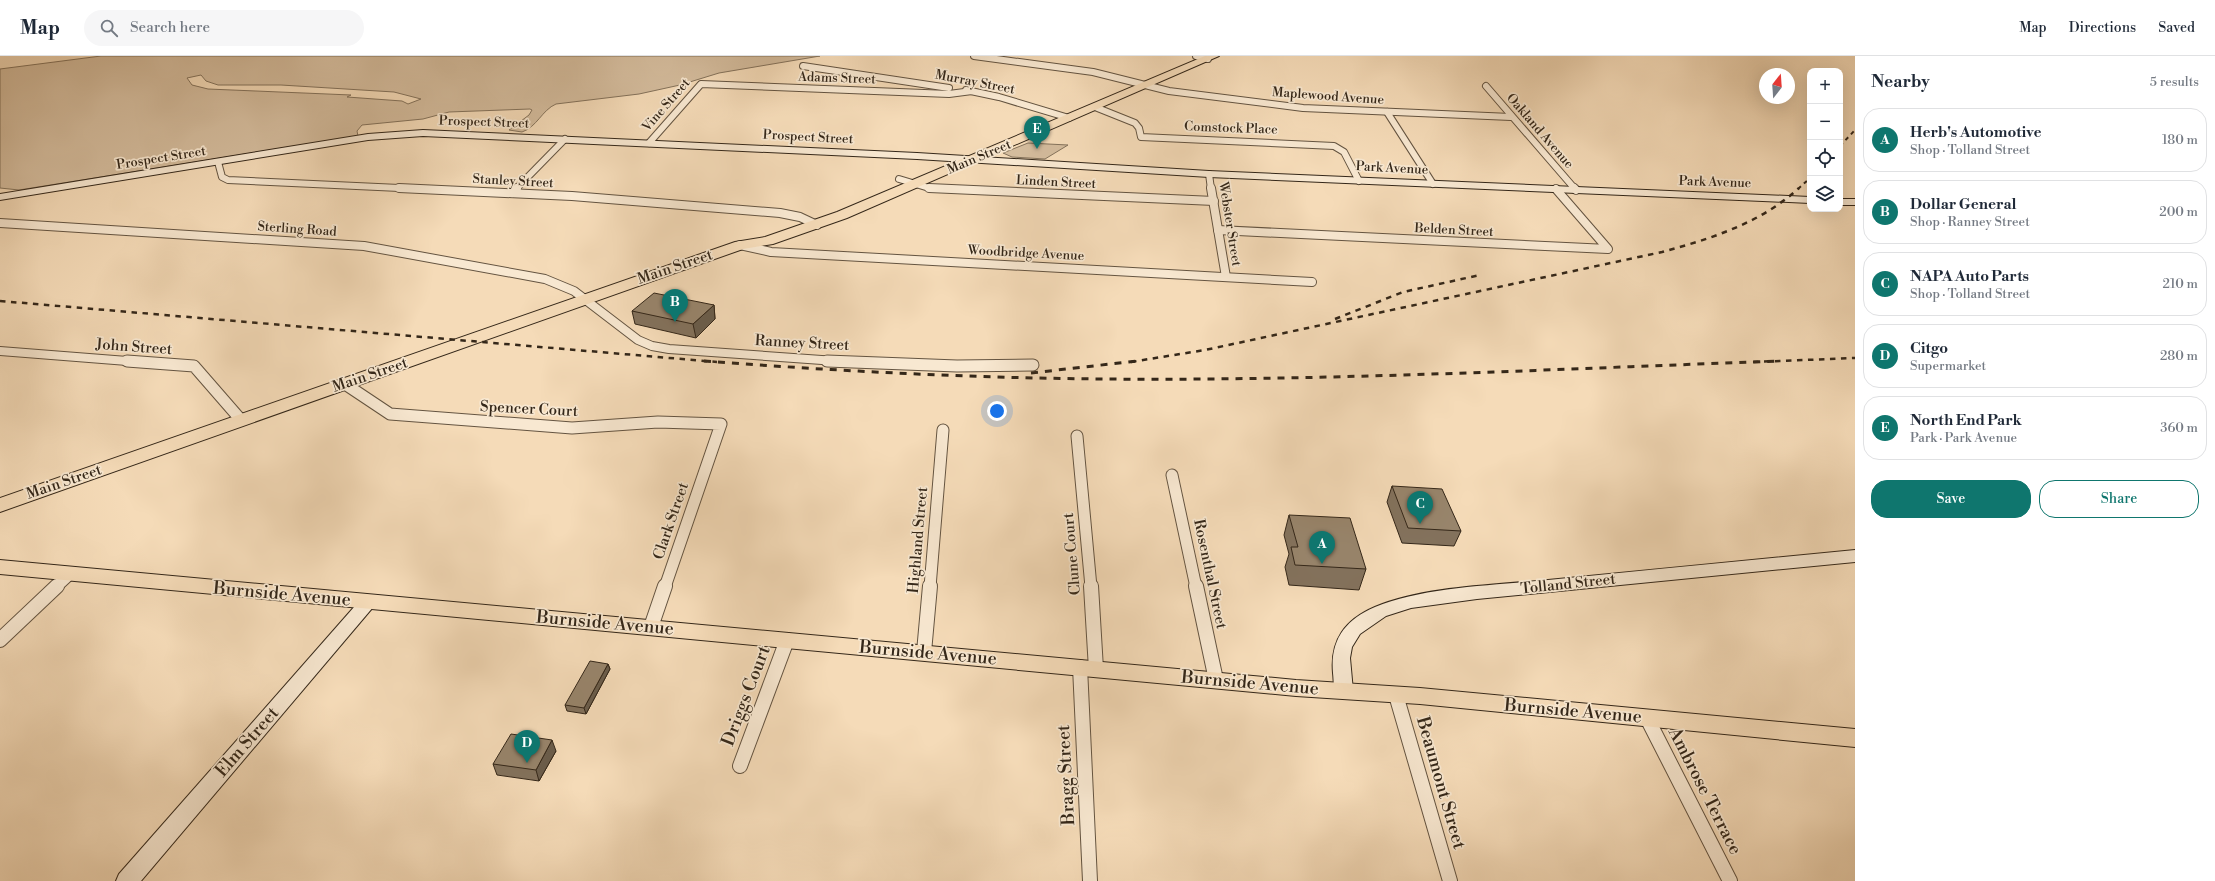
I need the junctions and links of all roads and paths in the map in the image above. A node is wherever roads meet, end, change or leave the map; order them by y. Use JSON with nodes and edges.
{"nodes":[{"id":1,"x":974,"y":56,"type":"edge"},
{"id":2,"x":1192,"y":56,"type":"edge"},
{"id":3,"x":1196,"y":56,"type":"edge"},
{"id":4,"x":1211,"y":57,"type":"edge"},
{"id":5,"x":803,"y":66,"type":"dead end"},
{"id":6,"x":1130,"y":82,"type":"junction"},
{"id":7,"x":701,"y":84,"type":"joint"},
{"id":8,"x":1144,"y":86,"type":"junction"},
{"id":9,"x":1486,"y":86,"type":"dead end"},
{"id":10,"x":972,"y":91,"type":"junction"},
{"id":11,"x":1095,"y":107,"type":"junction"},
{"id":12,"x":1387,"y":112,"type":"junction"},
{"id":13,"x":1056,"y":114,"type":"junction"},
{"id":14,"x":1511,"y":117,"type":"junction"},
{"id":15,"x":1069,"y":118,"type":"junction"},
{"id":16,"x":565,"y":139,"type":"junction"},
{"id":17,"x":649,"y":143,"type":"junction"},
{"id":18,"x":952,"y":158,"type":"junction"},
{"id":19,"x":972,"y":159,"type":"junction"},
{"id":20,"x":218,"y":162,"type":"junction"},
{"id":21,"x":1209,"y":174,"type":"junction"},
{"id":22,"x":899,"y":179,"type":"junction"},
{"id":23,"x":1360,"y":181,"type":"junction"},
{"id":24,"x":1433,"y":184,"type":"junction"},
{"id":25,"x":913,"y":185,"type":"junction"},
{"id":26,"x":1556,"y":189,"type":"junction"},
{"id":27,"x":1576,"y":190,"type":"junction"},
{"id":28,"x":512,"y":193,"type":"junction"},
{"id":29,"x":0,"y":197,"type":"edge"},
{"id":30,"x":1807,"y":200,"type":"edge"},
{"id":31,"x":1214,"y":201,"type":"junction"},
{"id":32,"x":1843,"y":202,"type":"edge"},
{"id":33,"x":1855,"y":202,"type":"edge"},
{"id":34,"x":800,"y":217,"type":"junction"},
{"id":35,"x":0,"y":223,"type":"edge"},
{"id":36,"x":817,"y":225,"type":"junction"},
{"id":37,"x":1218,"y":230,"type":"junction"},
{"id":38,"x":740,"y":245,"type":"junction"},
{"id":39,"x":1226,"y":278,"type":"junction"},
{"id":40,"x":1312,"y":282,"type":"dead end"},
{"id":41,"x":585,"y":299,"type":"junction"},
{"id":42,"x":0,"y":351,"type":"edge"},
{"id":43,"x":1033,"y":365,"type":"dead end"},
{"id":44,"x":345,"y":384,"type":"junction"},
{"id":45,"x":241,"y":420,"type":"junction"},
{"id":46,"x":721,"y":424,"type":"joint"},
{"id":47,"x":943,"y":430,"type":"dead end"},
{"id":48,"x":1077,"y":436,"type":"dead end"},
{"id":49,"x":1172,"y":475,"type":"dead end"},
{"id":50,"x":0,"y":505,"type":"edge"},
{"id":51,"x":1855,"y":556,"type":"edge"},
{"id":52,"x":0,"y":567,"type":"edge"},
{"id":53,"x":70,"y":574,"type":"junction"},
{"id":54,"x":368,"y":602,"type":"junction"},
{"id":55,"x":651,"y":627,"type":"junction"},
{"id":56,"x":0,"y":640,"type":"edge"},
{"id":57,"x":787,"y":640,"type":"junction"},
{"id":58,"x":924,"y":652,"type":"junction"},
{"id":59,"x":1088,"y":668,"type":"junction"},
{"id":60,"x":1216,"y":680,"type":"junction"},
{"id":61,"x":1344,"y":691,"type":"junction"},
{"id":62,"x":1396,"y":695,"type":"junction"},
{"id":63,"x":1647,"y":718,"type":"junction"},
{"id":64,"x":1855,"y":738,"type":"edge"},
{"id":65,"x":740,"y":766,"type":"dead end"},
{"id":66,"x":127,"y":881,"type":"edge"},
{"id":67,"x":1090,"y":881,"type":"edge"},
{"id":68,"x":1450,"y":881,"type":"edge"},
{"id":69,"x":1730,"y":881,"type":"edge"}],
"edges":[{"from":1,"to":6,"type":"street","name":"Maplewood Avenue"},
{"from":2,"to":6,"type":"highway","name":"Main Street"},
{"from":3,"to":4,"type":"street"},
{"from":4,"to":8,"type":"highway","name":"Main Street"},
{"from":5,"to":10,"type":"street","name":"Murray Street"},
{"from":6,"to":8,"type":"street","name":"Maplewood Avenue"},
{"from":6,"to":13,"type":"highway","name":"Main Street"},
{"from":7,"to":10,"type":"street","name":"Adams Street"},
{"from":7,"to":17,"type":"street","name":"Vine Street"},
{"from":8,"to":11,"type":"highway","name":"Main Street"},
{"from":8,"to":12,"type":"street","name":"Maplewood Avenue"},
{"from":9,"to":14,"type":"street","name":"Oakland Avenue"},
{"from":10,"to":13,"type":"street","name":"Murray Street"},
{"from":11,"to":15,"type":"highway","name":"Main Street"},
{"from":11,"to":23,"type":"street","name":"Comstock Place"},
{"from":12,"to":14,"type":"street","name":"Maplewood Avenue"},
{"from":12,"to":24,"type":"street"},
{"from":13,"to":15,"type":"street","name":"Murray Street"},
{"from":13,"to":18,"type":"highway","name":"Main Street"},
{"from":14,"to":27,"type":"street","name":"Oakland Avenue"},
{"from":15,"to":19,"type":"highway","name":"Main Street"},
{"from":16,"to":17,"type":"main road","name":"Prospect Street"},
{"from":16,"to":20,"type":"main road","name":"Prospect Street"},
{"from":16,"to":28,"type":"street"},
{"from":17,"to":18,"type":"main road","name":"Prospect Street"},
{"from":18,"to":19,"type":"main road","name":"Prospect Street"},
{"from":18,"to":22,"type":"highway","name":"Main Street"},
{"from":19,"to":21,"type":"main road","name":"Park Avenue"},
{"from":19,"to":25,"type":"highway","name":"Main Street"},
{"from":20,"to":28,"type":"street","name":"Stanley Street"},
{"from":20,"to":29,"type":"main road","name":"Prospect Street"},
{"from":21,"to":23,"type":"main road","name":"Park Avenue"},
{"from":21,"to":31,"type":"street","name":"Webster Street"},
{"from":22,"to":25,"type":"street","name":"Linden Street"},
{"from":22,"to":34,"type":"highway","name":"Main Street"},
{"from":23,"to":24,"type":"main road","name":"Park Avenue"},
{"from":24,"to":26,"type":"main road","name":"Park Avenue"},
{"from":25,"to":31,"type":"street","name":"Linden Street"},
{"from":25,"to":36,"type":"highway","name":"Main Street"},
{"from":26,"to":27,"type":"main road","name":"Park Avenue"},
{"from":26,"to":37,"type":"street","name":"Belden Street"},
{"from":27,"to":30,"type":"main road","name":"Park Avenue"},
{"from":28,"to":34,"type":"street","name":"Stanley Street"},
{"from":31,"to":37,"type":"street","name":"Webster Street"},
{"from":32,"to":33,"type":"main road"},
{"from":34,"to":36,"type":"street","name":"Stanley Street"},
{"from":34,"to":38,"type":"highway","name":"Main Street"},
{"from":35,"to":41,"type":"street","name":"Sterling Road"},
{"from":36,"to":38,"type":"highway","name":"Main Street"},
{"from":37,"to":39,"type":"street","name":"Webster Street"},
{"from":38,"to":39,"type":"street","name":"Woodbridge Avenue"},
{"from":38,"to":41,"type":"highway","name":"Main Street"},
{"from":39,"to":40,"type":"street","name":"Woodbridge Avenue"},
{"from":41,"to":43,"type":"street","name":"Ranney Street"},
{"from":41,"to":44,"type":"highway","name":"Main Street"},
{"from":42,"to":45,"type":"street","name":"John Street"},
{"from":44,"to":45,"type":"highway","name":"Main Street"},
{"from":44,"to":46,"type":"street","name":"Spencer Court"},
{"from":45,"to":50,"type":"highway","name":"Main Street"},
{"from":46,"to":55,"type":"street","name":"Clark Street"},
{"from":47,"to":58,"type":"street","name":"Highland Street"},
{"from":48,"to":59,"type":"street","name":"Clune Court"},
{"from":49,"to":60,"type":"street","name":"Rosenthal Street"},
{"from":51,"to":61,"type":"main road","name":"Tolland Street"},
{"from":52,"to":53,"type":"main road","name":"Burnside Avenue"},
{"from":53,"to":54,"type":"main road","name":"Burnside Avenue"},
{"from":53,"to":56,"type":"street"},
{"from":54,"to":55,"type":"main road","name":"Burnside Avenue"},
{"from":54,"to":66,"type":"main road","name":"Elm Street"},
{"from":55,"to":57,"type":"main road","name":"Burnside Avenue"},
{"from":57,"to":58,"type":"main road","name":"Burnside Avenue"},
{"from":57,"to":65,"type":"street","name":"Driggs Court"},
{"from":58,"to":59,"type":"main road","name":"Burnside Avenue"},
{"from":59,"to":60,"type":"main road","name":"Burnside Avenue"},
{"from":59,"to":67,"type":"street","name":"Bragg Street"},
{"from":60,"to":61,"type":"main road","name":"Burnside Avenue"},
{"from":61,"to":62,"type":"main road","name":"Burnside Avenue"},
{"from":62,"to":63,"type":"main road","name":"Burnside Avenue"},
{"from":62,"to":68,"type":"street","name":"Beaumont Street"},
{"from":63,"to":64,"type":"main road","name":"Burnside Avenue"},
{"from":63,"to":69,"type":"street","name":"Ambrose Terrace"}]}
